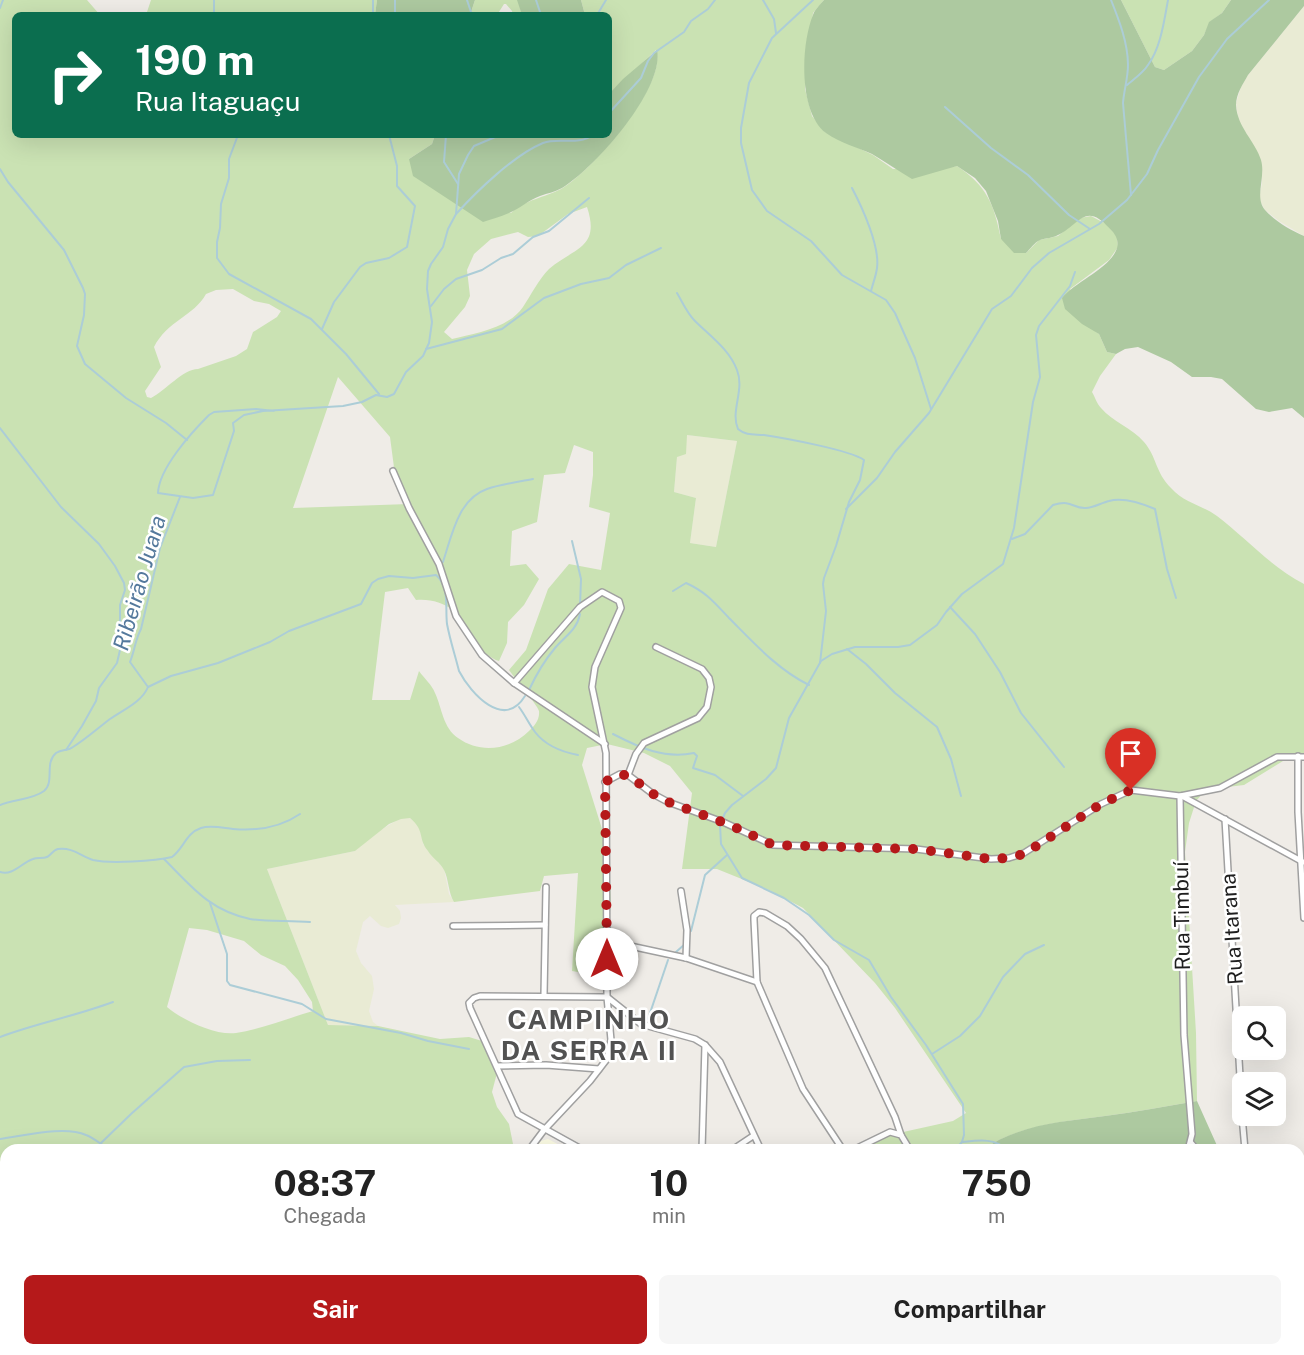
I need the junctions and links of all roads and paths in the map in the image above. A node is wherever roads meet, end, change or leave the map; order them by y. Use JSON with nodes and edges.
{"nodes":[{"id":1,"x":393,"y":471,"type":"dead end"},
{"id":2,"x":656,"y":647,"type":"dead end"},
{"id":3,"x":514,"y":683,"type":"junction"},
{"id":4,"x":605,"y":744,"type":"junction"},
{"id":5,"x":1301,"y":756,"type":"edge"},
{"id":6,"x":628,"y":775,"type":"junction"},
{"id":7,"x":605,"y":782,"type":"junction"},
{"id":8,"x":1180,"y":796,"type":"junction"},
{"id":9,"x":1226,"y":819,"type":"junction"},
{"id":10,"x":1303,"y":862,"type":"edge"},
{"id":11,"x":546,"y":887,"type":"dead end"},
{"id":12,"x":681,"y":891,"type":"dead end"},
{"id":13,"x":1304,"y":918,"type":"edge"},
{"id":14,"x":545,"y":925,"type":"junction"},
{"id":15,"x":453,"y":926,"type":"dead end"},
{"id":16,"x":607,"y":941,"type":"junction"},
{"id":17,"x":686,"y":958,"type":"junction"},
{"id":18,"x":757,"y":982,"type":"junction"},
{"id":19,"x":544,"y":995,"type":"junction"},
{"id":20,"x":607,"y":997,"type":"junction"},
{"id":21,"x":705,"y":1045,"type":"junction"},
{"id":22,"x":497,"y":1066,"type":"junction"},
{"id":23,"x":599,"y":1069,"type":"junction"},
{"id":24,"x":1240,"y":1072,"type":"edge"},
{"id":25,"x":1243,"y":1126,"type":"edge"},
{"id":26,"x":544,"y":1130,"type":"junction"},
{"id":27,"x":901,"y":1135,"type":"junction"},
{"id":28,"x":753,"y":1136,"type":"junction"},
{"id":29,"x":1191,"y":1143,"type":"edge"},
{"id":30,"x":534,"y":1144,"type":"edge"},
{"id":31,"x":572,"y":1144,"type":"edge"},
{"id":32,"x":702,"y":1144,"type":"edge"},
{"id":33,"x":741,"y":1144,"type":"edge"},
{"id":34,"x":758,"y":1144,"type":"edge"},
{"id":35,"x":839,"y":1144,"type":"edge"},
{"id":36,"x":864,"y":1144,"type":"edge"},
{"id":37,"x":906,"y":1144,"type":"edge"},
{"id":38,"x":1244,"y":1144,"type":"edge"}],
"edges":[{"from":1,"to":3,"type":"street"},
{"from":2,"to":6,"type":"street"},
{"from":3,"to":4,"type":"street"},
{"from":3,"to":4,"type":"street"},
{"from":4,"to":7,"type":"street"},
{"from":5,"to":8,"type":"street"},
{"from":5,"to":10,"type":"street"},
{"from":6,"to":7,"type":"street"},
{"from":6,"to":8,"type":"street"},
{"from":7,"to":16,"type":"street"},
{"from":8,"to":9,"type":"street"},
{"from":8,"to":29,"type":"street","name":"Rua Timbuí"},
{"from":9,"to":10,"type":"street"},
{"from":9,"to":24,"type":"street","name":"Rua Itarana"},
{"from":10,"to":13,"type":"street"},
{"from":11,"to":14,"type":"street"},
{"from":12,"to":17,"type":"street"},
{"from":14,"to":15,"type":"street"},
{"from":14,"to":19,"type":"street"},
{"from":16,"to":17,"type":"street"},
{"from":16,"to":20,"type":"street"},
{"from":17,"to":18,"type":"street"},
{"from":18,"to":27,"type":"street"},
{"from":18,"to":35,"type":"street"},
{"from":19,"to":20,"type":"street"},
{"from":19,"to":22,"type":"street"},
{"from":20,"to":21,"type":"street"},
{"from":20,"to":23,"type":"street"},
{"from":21,"to":28,"type":"street"},
{"from":21,"to":32,"type":"street"},
{"from":22,"to":23,"type":"street"},
{"from":22,"to":26,"type":"street"},
{"from":23,"to":26,"type":"street"},
{"from":25,"to":38,"type":"street"},
{"from":26,"to":30,"type":"street"},
{"from":26,"to":31,"type":"street"},
{"from":27,"to":36,"type":"street"},
{"from":27,"to":37,"type":"street"},
{"from":28,"to":33,"type":"street"},
{"from":28,"to":34,"type":"street"}]}
